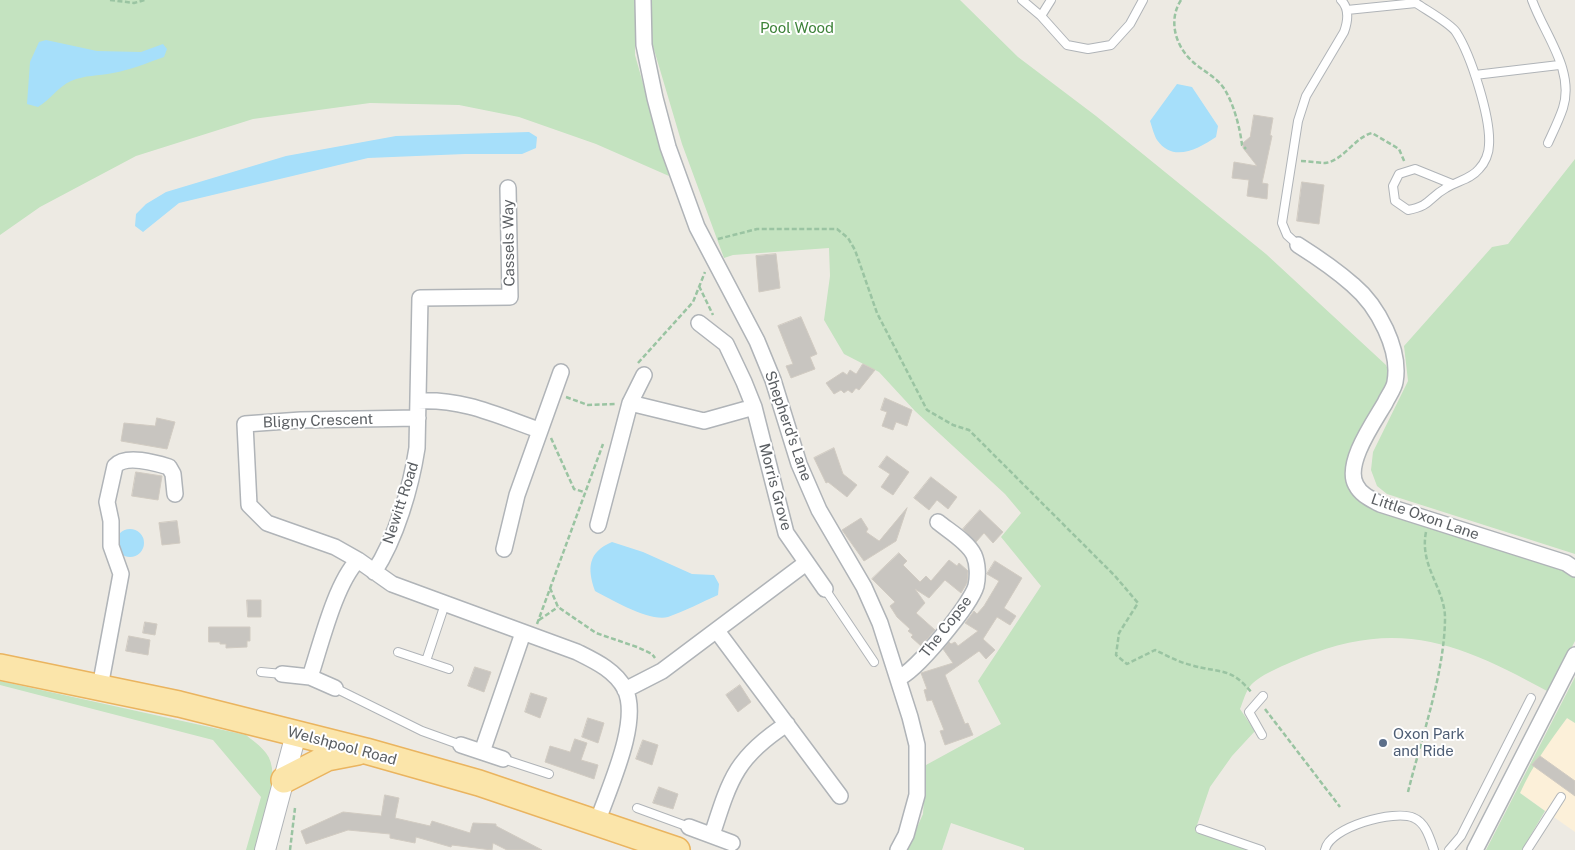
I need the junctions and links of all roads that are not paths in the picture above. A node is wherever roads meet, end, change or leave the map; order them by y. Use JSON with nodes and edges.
{"nodes":[{"id":1,"x":643,"y":0,"type":"edge"},
{"id":2,"x":1022,"y":0,"type":"edge"},
{"id":3,"x":1051,"y":0,"type":"edge"},
{"id":4,"x":1143,"y":0,"type":"edge"},
{"id":5,"x":1341,"y":0,"type":"edge"},
{"id":6,"x":1532,"y":0,"type":"edge"},
{"id":7,"x":1347,"y":10,"type":"junction"},
{"id":8,"x":1041,"y":16,"type":"junction"},
{"id":9,"x":1559,"y":65,"type":"junction"},
{"id":10,"x":1475,"y":75,"type":"junction"},
{"id":11,"x":1548,"y":143,"type":"dead end"},
{"id":12,"x":1452,"y":184,"type":"junction"},
{"id":13,"x":508,"y":188,"type":"dead end"},
{"id":14,"x":1298,"y":245,"type":"joint"},
{"id":15,"x":420,"y":298,"type":"joint"},
{"id":16,"x":699,"y":324,"type":"dead end"},
{"id":17,"x":561,"y":372,"type":"dead end"},
{"id":18,"x":644,"y":375,"type":"dead end"},
{"id":19,"x":418,"y":401,"type":"junction"},
{"id":20,"x":630,"y":403,"type":"junction"},
{"id":21,"x":754,"y":407,"type":"junction"},
{"id":22,"x":418,"y":418,"type":"junction"},
{"id":23,"x":539,"y":430,"type":"junction"},
{"id":24,"x":175,"y":494,"type":"dead end"},
{"id":25,"x":938,"y":522,"type":"dead end"},
{"id":26,"x":598,"y":524,"type":"dead end"},
{"id":27,"x":504,"y":549,"type":"dead end"},
{"id":28,"x":358,"y":560,"type":"junction"},
{"id":29,"x":806,"y":563,"type":"junction"},
{"id":30,"x":1575,"y":569,"type":"edge"},
{"id":31,"x":374,"y":572,"type":"junction"},
{"id":32,"x":825,"y":589,"type":"joint"},
{"id":33,"x":445,"y":604,"type":"junction"},
{"id":34,"x":717,"y":631,"type":"junction"},
{"id":35,"x":523,"y":633,"type":"junction"},
{"id":36,"x":398,"y":652,"type":"dead end"},
{"id":37,"x":1575,"y":655,"type":"edge"},
{"id":38,"x":426,"y":661,"type":"junction"},
{"id":39,"x":874,"y":662,"type":"dead end"},
{"id":40,"x":0,"y":667,"type":"edge"},
{"id":41,"x":450,"y":669,"type":"dead end"},
{"id":42,"x":261,"y":672,"type":"dead end"},
{"id":43,"x":282,"y":674,"type":"joint"},
{"id":44,"x":310,"y":677,"type":"junction"},
{"id":45,"x":898,"y":678,"type":"junction"},
{"id":46,"x":100,"y":687,"type":"junction"},
{"id":47,"x":335,"y":688,"type":"joint"},
{"id":48,"x":625,"y":690,"type":"junction"},
{"id":49,"x":1260,"y":698,"type":"road end"},
{"id":50,"x":1531,"y":698,"type":"dead end"},
{"id":51,"x":787,"y":724,"type":"junction"},
{"id":52,"x":296,"y":734,"type":"junction"},
{"id":53,"x":1262,"y":735,"type":"dead end"},
{"id":54,"x":461,"y":746,"type":"joint"},
{"id":55,"x":366,"y":751,"type":"junction"},
{"id":56,"x":482,"y":752,"type":"junction"},
{"id":57,"x":503,"y":759,"type":"joint"},
{"id":58,"x":549,"y":774,"type":"dead end"},
{"id":59,"x":290,"y":790,"type":"junction"},
{"id":60,"x":840,"y":796,"type":"dead end"},
{"id":61,"x":1561,"y":797,"type":"dead end"},
{"id":62,"x":637,"y":808,"type":"dead end"},
{"id":63,"x":597,"y":823,"type":"junction"},
{"id":64,"x":688,"y":827,"type":"joint"},
{"id":65,"x":1200,"y":829,"type":"dead end"},
{"id":66,"x":712,"y":835,"type":"junction"},
{"id":67,"x":732,"y":843,"type":"dead end"},
{"id":68,"x":265,"y":850,"type":"edge"},
{"id":69,"x":677,"y":850,"type":"edge"},
{"id":70,"x":898,"y":850,"type":"edge"},
{"id":71,"x":1261,"y":850,"type":"edge"},
{"id":72,"x":1326,"y":850,"type":"edge"},
{"id":73,"x":1434,"y":850,"type":"edge"},
{"id":74,"x":1449,"y":850,"type":"edge"},
{"id":75,"x":1475,"y":850,"type":"edge"},
{"id":76,"x":1527,"y":850,"type":"edge"}],
"edges":[{"from":1,"to":45,"type":"street","name":"Shepherd's Lane"},
{"from":2,"to":8,"type":"lane"},
{"from":3,"to":8,"type":"lane"},
{"from":4,"to":8,"type":"lane"},
{"from":5,"to":7,"type":"lane"},
{"from":6,"to":9,"type":"lane"},
{"from":7,"to":10,"type":"lane"},
{"from":7,"to":14,"type":"lane"},
{"from":9,"to":10,"type":"lane"},
{"from":9,"to":11,"type":"lane"},
{"from":10,"to":12,"type":"lane"},
{"from":12,"to":12,"type":"lane"},
{"from":13,"to":15,"type":"street","name":"Cassels Way"},
{"from":14,"to":30,"type":"street","name":"Little Oxon Lane"},
{"from":15,"to":19,"type":"street","name":"Newitt Road"},
{"from":16,"to":21,"type":"street","name":"Morris Grove"},
{"from":17,"to":23,"type":"street"},
{"from":18,"to":20,"type":"street"},
{"from":19,"to":22,"type":"street","name":"Newitt Road"},
{"from":19,"to":23,"type":"street"},
{"from":20,"to":21,"type":"street"},
{"from":20,"to":26,"type":"street"},
{"from":21,"to":29,"type":"street","name":"Morris Grove"},
{"from":22,"to":28,"type":"street","name":"Bligny Crescent"},
{"from":22,"to":31,"type":"street","name":"Newitt Road"},
{"from":23,"to":27,"type":"street"},
{"from":24,"to":46,"type":"street"},
{"from":25,"to":45,"type":"street","name":"The Copse"},
{"from":28,"to":31,"type":"street","name":"Bligny Crescent"},
{"from":28,"to":44,"type":"street"},
{"from":29,"to":32,"type":"street","name":"Morris Grove"},
{"from":29,"to":34,"type":"street"},
{"from":31,"to":33,"type":"street","name":"Bligny Crescent"},
{"from":32,"to":39,"type":"lane"},
{"from":33,"to":35,"type":"street","name":"Bligny Crescent"},
{"from":33,"to":38,"type":"lane"},
{"from":34,"to":48,"type":"street"},
{"from":34,"to":51,"type":"street"},
{"from":35,"to":48,"type":"street","name":"Bligny Crescent"},
{"from":35,"to":56,"type":"street"},
{"from":36,"to":38,"type":"lane"},
{"from":37,"to":75,"type":"street"},
{"from":38,"to":41,"type":"lane"},
{"from":40,"to":46,"type":"main road","name":"Welshpool Road"},
{"from":42,"to":43,"type":"lane"},
{"from":43,"to":44,"type":"street"},
{"from":44,"to":47,"type":"street"},
{"from":45,"to":70,"type":"street","name":"Shepherd's Lane"},
{"from":46,"to":52,"type":"main road","name":"Welshpool Road"},
{"from":47,"to":54,"type":"lane"},
{"from":48,"to":63,"type":"street"},
{"from":49,"to":53,"type":"lane"},
{"from":50,"to":74,"type":"lane"},
{"from":51,"to":60,"type":"street"},
{"from":51,"to":66,"type":"street"},
{"from":52,"to":55,"type":"main road","name":"Welshpool Road"},
{"from":52,"to":59,"type":"street"},
{"from":54,"to":56,"type":"street"},
{"from":55,"to":59,"type":"main road"},
{"from":55,"to":63,"type":"main road","name":"Welshpool Road"},
{"from":56,"to":57,"type":"street"},
{"from":57,"to":58,"type":"lane"},
{"from":59,"to":68,"type":"street"},
{"from":61,"to":76,"type":"lane"},
{"from":62,"to":64,"type":"lane"},
{"from":63,"to":69,"type":"main road","name":"Welshpool Road"},
{"from":64,"to":66,"type":"street"},
{"from":65,"to":71,"type":"lane"},
{"from":66,"to":67,"type":"street"},
{"from":72,"to":73,"type":"lane"}]}
